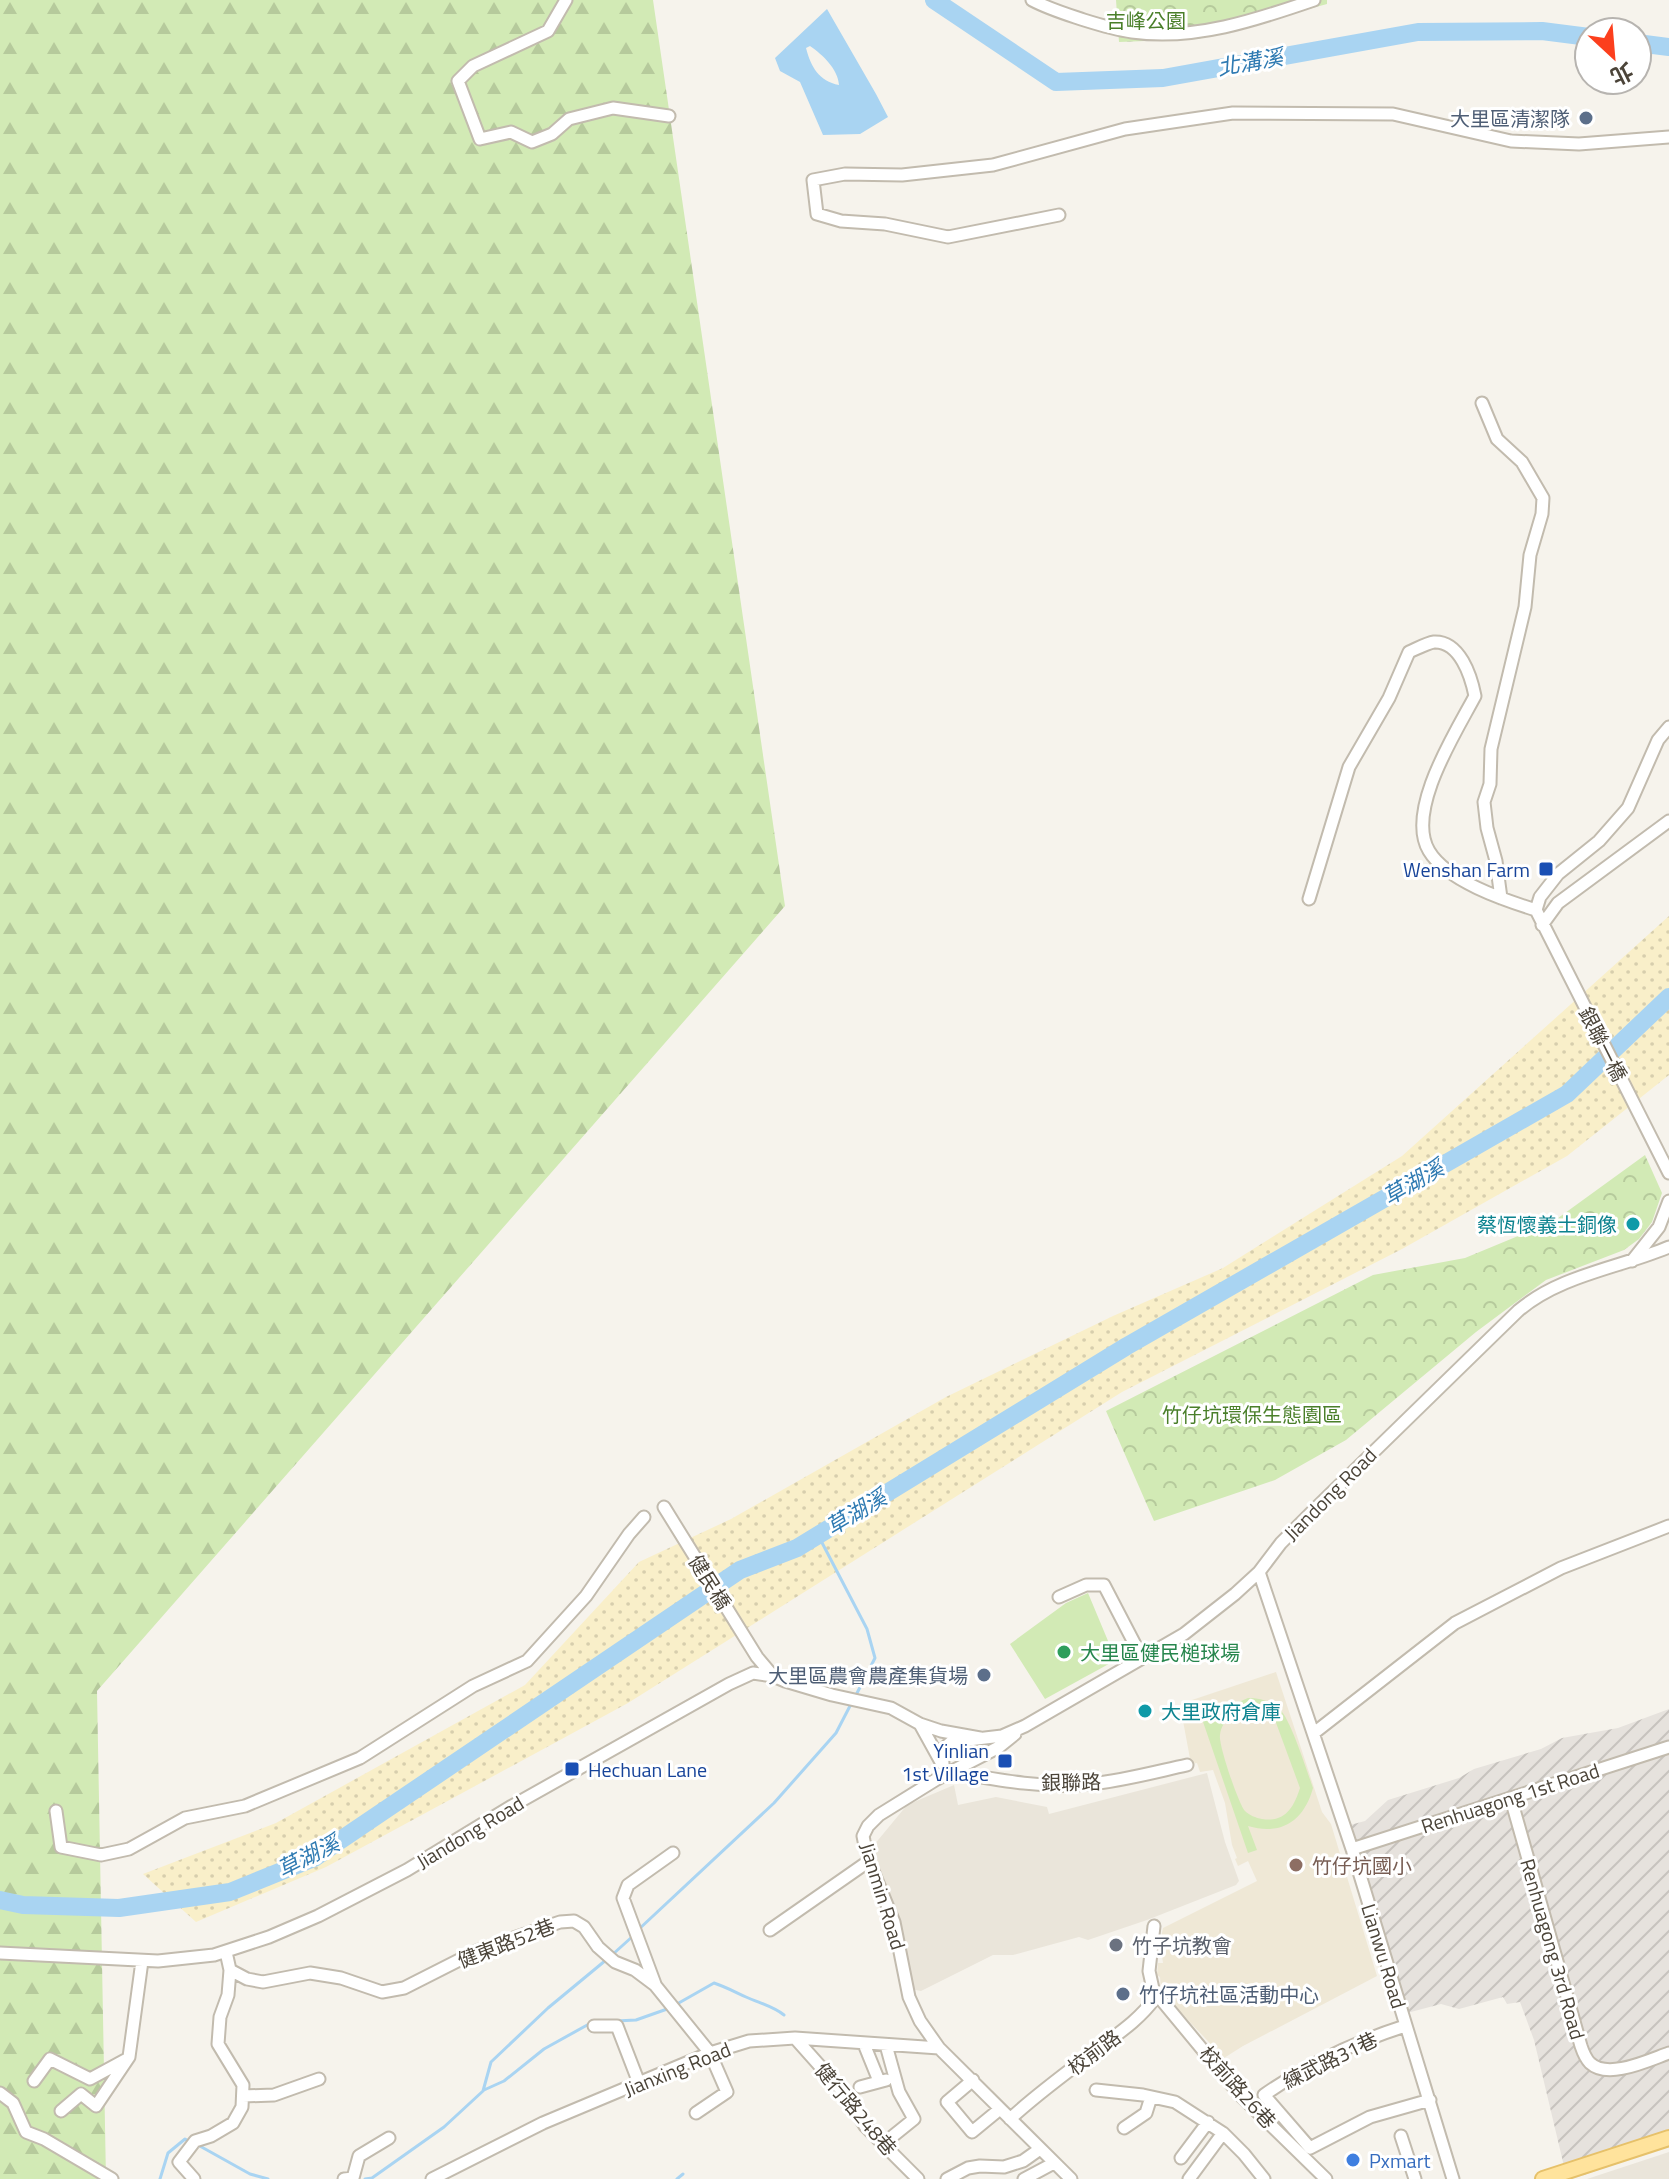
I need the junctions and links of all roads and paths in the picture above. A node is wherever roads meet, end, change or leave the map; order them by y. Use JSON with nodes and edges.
{"nodes":[{"id":1,"x":566,"y":0,"type":"edge"},
{"id":2,"x":1032,"y":0,"type":"edge"},
{"id":3,"x":1314,"y":0,"type":"edge"},
{"id":4,"x":669,"y":116,"type":"dead end"},
{"id":5,"x":1669,"y":137,"type":"edge"},
{"id":6,"x":1059,"y":215,"type":"dead end"},
{"id":7,"x":1482,"y":403,"type":"dead end"},
{"id":8,"x":1669,"y":727,"type":"edge"},
{"id":9,"x":1669,"y":821,"type":"edge"},
{"id":10,"x":1501,"y":898,"type":"junction"},
{"id":11,"x":1309,"y":899,"type":"dead end"},
{"id":12,"x":1536,"y":910,"type":"junction"},
{"id":13,"x":1542,"y":925,"type":"junction"},
{"id":14,"x":1667,"y":1167,"type":"edge"},
{"id":15,"x":1669,"y":1201,"type":"edge"},
{"id":16,"x":1669,"y":1247,"type":"edge"},
{"id":17,"x":1632,"y":1262,"type":"junction"},
{"id":18,"x":664,"y":1507,"type":"dead end"},
{"id":19,"x":644,"y":1517,"type":"dead end"},
{"id":20,"x":1669,"y":1526,"type":"edge"},
{"id":21,"x":1259,"y":1572,"type":"junction"},
{"id":22,"x":1059,"y":1597,"type":"dead end"},
{"id":23,"x":1142,"y":1658,"type":"junction"},
{"id":24,"x":773,"y":1676,"type":"junction"},
{"id":25,"x":920,"y":1724,"type":"junction"},
{"id":26,"x":1025,"y":1726,"type":"junction"},
{"id":27,"x":1314,"y":1733,"type":"junction"},
{"id":28,"x":980,"y":1738,"type":"junction"},
{"id":29,"x":959,"y":1742,"type":"junction"},
{"id":30,"x":1669,"y":1747,"type":"edge"},
{"id":31,"x":939,"y":1759,"type":"junction"},
{"id":32,"x":1187,"y":1765,"type":"dead end"},
{"id":33,"x":958,"y":1769,"type":"junction"},
{"id":34,"x":926,"y":1787,"type":"junction"},
{"id":35,"x":1511,"y":1799,"type":"junction"},
{"id":36,"x":56,"y":1811,"type":"dead end"},
{"id":37,"x":1352,"y":1849,"type":"junction"},
{"id":38,"x":673,"y":1853,"type":"dead end"},
{"id":39,"x":869,"y":1861,"type":"junction"},
{"id":40,"x":1154,"y":1926,"type":"dead end"},
{"id":41,"x":770,"y":1930,"type":"dead end"},
{"id":42,"x":226,"y":1952,"type":"junction"},
{"id":43,"x":0,"y":1953,"type":"edge"},
{"id":44,"x":142,"y":1961,"type":"junction"},
{"id":45,"x":230,"y":1970,"type":"junction"},
{"id":46,"x":655,"y":1985,"type":"junction"},
{"id":47,"x":1154,"y":1994,"type":"junction"},
{"id":48,"x":594,"y":2026,"type":"dead end"},
{"id":49,"x":1405,"y":2026,"type":"junction"},
{"id":50,"x":795,"y":2038,"type":"junction"},
{"id":51,"x":864,"y":2044,"type":"junction"},
{"id":52,"x":886,"y":2045,"type":"junction"},
{"id":53,"x":939,"y":2048,"type":"junction"},
{"id":54,"x":710,"y":2053,"type":"junction"},
{"id":55,"x":1669,"y":2053,"type":"edge"},
{"id":56,"x":129,"y":2057,"type":"junction"},
{"id":57,"x":895,"y":2078,"type":"junction"},
{"id":58,"x":319,"y":2079,"type":"dead end"},
{"id":59,"x":973,"y":2080,"type":"junction"},
{"id":60,"x":34,"y":2081,"type":"dead end"},
{"id":61,"x":879,"y":2081,"type":"junction"},
{"id":62,"x":639,"y":2083,"type":"junction"},
{"id":63,"x":860,"y":2087,"type":"dead end"},
{"id":64,"x":1096,"y":2090,"type":"dead end"},
{"id":65,"x":0,"y":2093,"type":"edge"},
{"id":66,"x":243,"y":2096,"type":"junction"},
{"id":67,"x":1151,"y":2097,"type":"junction"},
{"id":68,"x":1430,"y":2100,"type":"junction"},
{"id":69,"x":1000,"y":2109,"type":"junction"},
{"id":70,"x":61,"y":2111,"type":"dead end"},
{"id":71,"x":696,"y":2113,"type":"dead end"},
{"id":72,"x":1010,"y":2119,"type":"junction"},
{"id":73,"x":1208,"y":2122,"type":"junction"},
{"id":74,"x":1124,"y":2128,"type":"dead end"},
{"id":75,"x":1223,"y":2133,"type":"junction"},
{"id":76,"x":1401,"y":2136,"type":"dead end"},
{"id":77,"x":389,"y":2138,"type":"dead end"},
{"id":78,"x":1669,"y":2138,"type":"edge"},
{"id":79,"x":883,"y":2144,"type":"junction"},
{"id":80,"x":1040,"y":2149,"type":"junction"},
{"id":81,"x":1181,"y":2158,"type":"dead end"},
{"id":82,"x":1054,"y":2163,"type":"junction"},
{"id":83,"x":980,"y":2166,"type":"junction"},
{"id":84,"x":112,"y":2179,"type":"edge"},
{"id":85,"x":194,"y":2179,"type":"edge"},
{"id":86,"x":344,"y":2179,"type":"edge"},
{"id":87,"x":432,"y":2179,"type":"edge"},
{"id":88,"x":918,"y":2179,"type":"edge"},
{"id":89,"x":947,"y":2179,"type":"edge"},
{"id":90,"x":986,"y":2179,"type":"edge"},
{"id":91,"x":1024,"y":2179,"type":"edge"},
{"id":92,"x":1071,"y":2179,"type":"edge"},
{"id":93,"x":1189,"y":2179,"type":"edge"},
{"id":94,"x":1264,"y":2179,"type":"edge"},
{"id":95,"x":1326,"y":2179,"type":"edge"},
{"id":96,"x":1415,"y":2179,"type":"edge"},
{"id":97,"x":1453,"y":2179,"type":"edge"},
{"id":98,"x":1543,"y":2179,"type":"edge"}],
"edges":[{"from":1,"to":4,"type":"street"},
{"from":2,"to":3,"type":"street"},
{"from":5,"to":6,"type":"street"},
{"from":7,"to":10,"type":"street"},
{"from":8,"to":12,"type":"street"},
{"from":9,"to":13,"type":"street"},
{"from":10,"to":11,"type":"street"},
{"from":10,"to":12,"type":"street"},
{"from":12,"to":13,"type":"street"},
{"from":13,"to":14,"type":"street","name":"銀聯一橋"},
{"from":15,"to":17,"type":"street"},
{"from":16,"to":17,"type":"street","name":"Jiandong Road"},
{"from":17,"to":21,"type":"street","name":"Jiandong Road"},
{"from":18,"to":24,"type":"street","name":"健民橋"},
{"from":19,"to":36,"type":"street"},
{"from":20,"to":27,"type":"street"},
{"from":21,"to":23,"type":"street","name":"Jiandong Road"},
{"from":21,"to":27,"type":"street","name":"Lianwu Road"},
{"from":22,"to":23,"type":"street"},
{"from":23,"to":26,"type":"street","name":"Jiandong Road"},
{"from":24,"to":25,"type":"street","name":"Jiandong Road"},
{"from":24,"to":42,"type":"street","name":"Jiandong Road"},
{"from":25,"to":28,"type":"street","name":"Jiandong Road"},
{"from":25,"to":31,"type":"street"},
{"from":26,"to":28,"type":"street","name":"Jiandong Road"},
{"from":26,"to":33,"type":"street","name":"Jiandong Road"},
{"from":27,"to":37,"type":"street","name":"Lianwu Road"},
{"from":28,"to":29,"type":"street"},
{"from":29,"to":31,"type":"street"},
{"from":29,"to":33,"type":"street"},
{"from":30,"to":35,"type":"street","name":"Renhuagong 1st Road"},
{"from":31,"to":33,"type":"street"},
{"from":31,"to":34,"type":"street"},
{"from":32,"to":33,"type":"street","name":"銀聯路"},
{"from":33,"to":34,"type":"street","name":"Jianmin Road"},
{"from":34,"to":39,"type":"street","name":"Jianmin Road"},
{"from":35,"to":37,"type":"street","name":"Renhuagong 1st Road"},
{"from":35,"to":55,"type":"street","name":"Renhuagong 3rd Road"},
{"from":37,"to":49,"type":"street","name":"Lianwu Road"},
{"from":38,"to":46,"type":"street"},
{"from":39,"to":41,"type":"street"},
{"from":39,"to":53,"type":"street","name":"Jianmin Road"},
{"from":40,"to":47,"type":"street"},
{"from":42,"to":44,"type":"street","name":"Jiandong Road"},
{"from":42,"to":45,"type":"street"},
{"from":43,"to":44,"type":"street","name":"Jiandong Road"},
{"from":44,"to":56,"type":"street"},
{"from":45,"to":46,"type":"street","name":"健東路52巷"},
{"from":45,"to":66,"type":"street"},
{"from":46,"to":54,"type":"street"},
{"from":47,"to":72,"type":"street","name":"校前路"},
{"from":47,"to":95,"type":"street","name":"校前路26巷"},
{"from":48,"to":62,"type":"street"},
{"from":49,"to":68,"type":"street","name":"Lianwu Road"},
{"from":49,"to":68,"type":"street","name":"練武路31巷"},
{"from":50,"to":51,"type":"street","name":"Jianxing Road"},
{"from":50,"to":54,"type":"street","name":"Jianxing Road"},
{"from":50,"to":79,"type":"street","name":"健行路248巷"},
{"from":51,"to":52,"type":"street","name":"Jianxing Road"},
{"from":51,"to":61,"type":"street"},
{"from":52,"to":53,"type":"street","name":"Jianxing Road"},
{"from":52,"to":57,"type":"street"},
{"from":53,"to":59,"type":"street","name":"Jianmin Road"},
{"from":54,"to":62,"type":"street","name":"Jianxing Road"},
{"from":54,"to":71,"type":"street"},
{"from":56,"to":60,"type":"street"},
{"from":56,"to":70,"type":"street"},
{"from":57,"to":61,"type":"street"},
{"from":57,"to":79,"type":"street"},
{"from":58,"to":66,"type":"street"},
{"from":59,"to":69,"type":"street","name":"Jianmin Road"},
{"from":59,"to":69,"type":"street"},
{"from":61,"to":63,"type":"street"},
{"from":62,"to":87,"type":"street","name":"Jianxing Road"},
{"from":64,"to":67,"type":"street"},
{"from":65,"to":84,"type":"street"},
{"from":66,"to":85,"type":"street"},
{"from":67,"to":73,"type":"street"},
{"from":67,"to":74,"type":"street"},
{"from":68,"to":97,"type":"street","name":"Lianwu Road"},
{"from":69,"to":72,"type":"street","name":"Jianmin Road"},
{"from":72,"to":80,"type":"street","name":"Jianmin Road"},
{"from":73,"to":75,"type":"street"},
{"from":73,"to":81,"type":"street"},
{"from":75,"to":93,"type":"street"},
{"from":75,"to":94,"type":"street"},
{"from":76,"to":96,"type":"street"},
{"from":77,"to":86,"type":"street"},
{"from":78,"to":98,"type":"main road"},
{"from":79,"to":88,"type":"street","name":"健行路248巷"},
{"from":80,"to":82,"type":"street","name":"Jianmin Road"},
{"from":80,"to":83,"type":"street"},
{"from":82,"to":91,"type":"street"},
{"from":82,"to":92,"type":"street","name":"Jianmin Road"},
{"from":83,"to":89,"type":"street"},
{"from":83,"to":90,"type":"street"}]}
